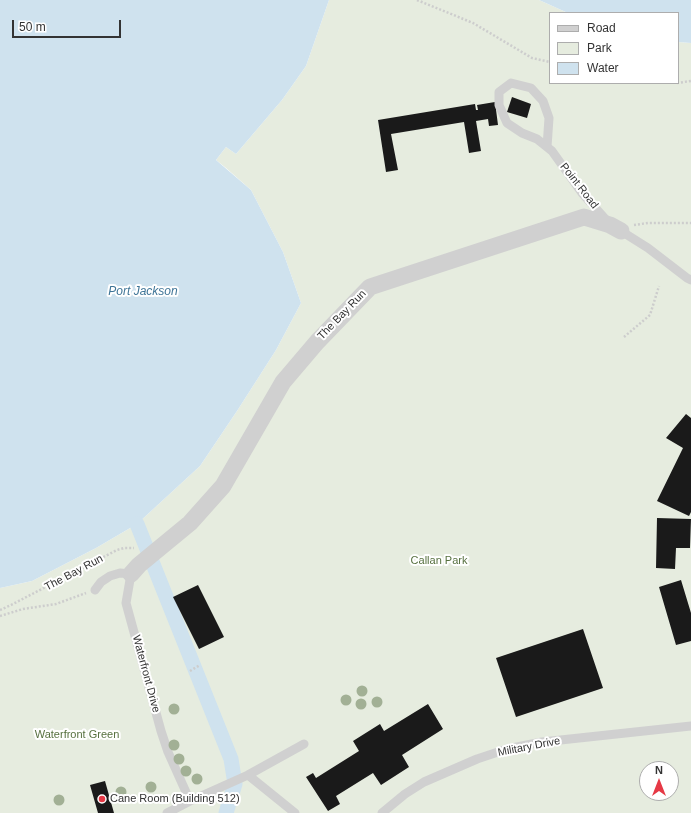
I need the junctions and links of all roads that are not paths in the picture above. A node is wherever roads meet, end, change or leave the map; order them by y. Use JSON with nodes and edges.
{"nodes":[{"id":1,"x":547,"y":147,"type":"junction"},
{"id":2,"x":616,"y":228,"type":"junction"},
{"id":3,"x":691,"y":280,"type":"edge"},
{"id":4,"x":131,"y":574,"type":"junction"},
{"id":5,"x":95,"y":590,"type":"road end"},
{"id":6,"x":691,"y":726,"type":"edge"},
{"id":7,"x":304,"y":744,"type":"dead end"},
{"id":8,"x":243,"y":777,"type":"junction"},
{"id":9,"x":190,"y":801,"type":"junction"},
{"id":10,"x":167,"y":813,"type":"edge"},
{"id":11,"x":295,"y":813,"type":"edge"},
{"id":12,"x":382,"y":813,"type":"edge"}],
"edges":[{"from":1,"to":1,"type":"lane","name":"Point Road"},
{"from":1,"to":2,"type":"lane","name":"Point Road"},
{"from":2,"to":3,"type":"lane"},
{"from":2,"to":4,"type":"street","name":"The Bay Run"},
{"from":4,"to":5,"type":"lane"},
{"from":4,"to":9,"type":"lane","name":"Waterfront Drive"},
{"from":6,"to":12,"type":"lane","name":"Military Drive"},
{"from":7,"to":8,"type":"lane"},
{"from":8,"to":9,"type":"lane"},
{"from":8,"to":11,"type":"lane"},
{"from":9,"to":10,"type":"lane"}]}
